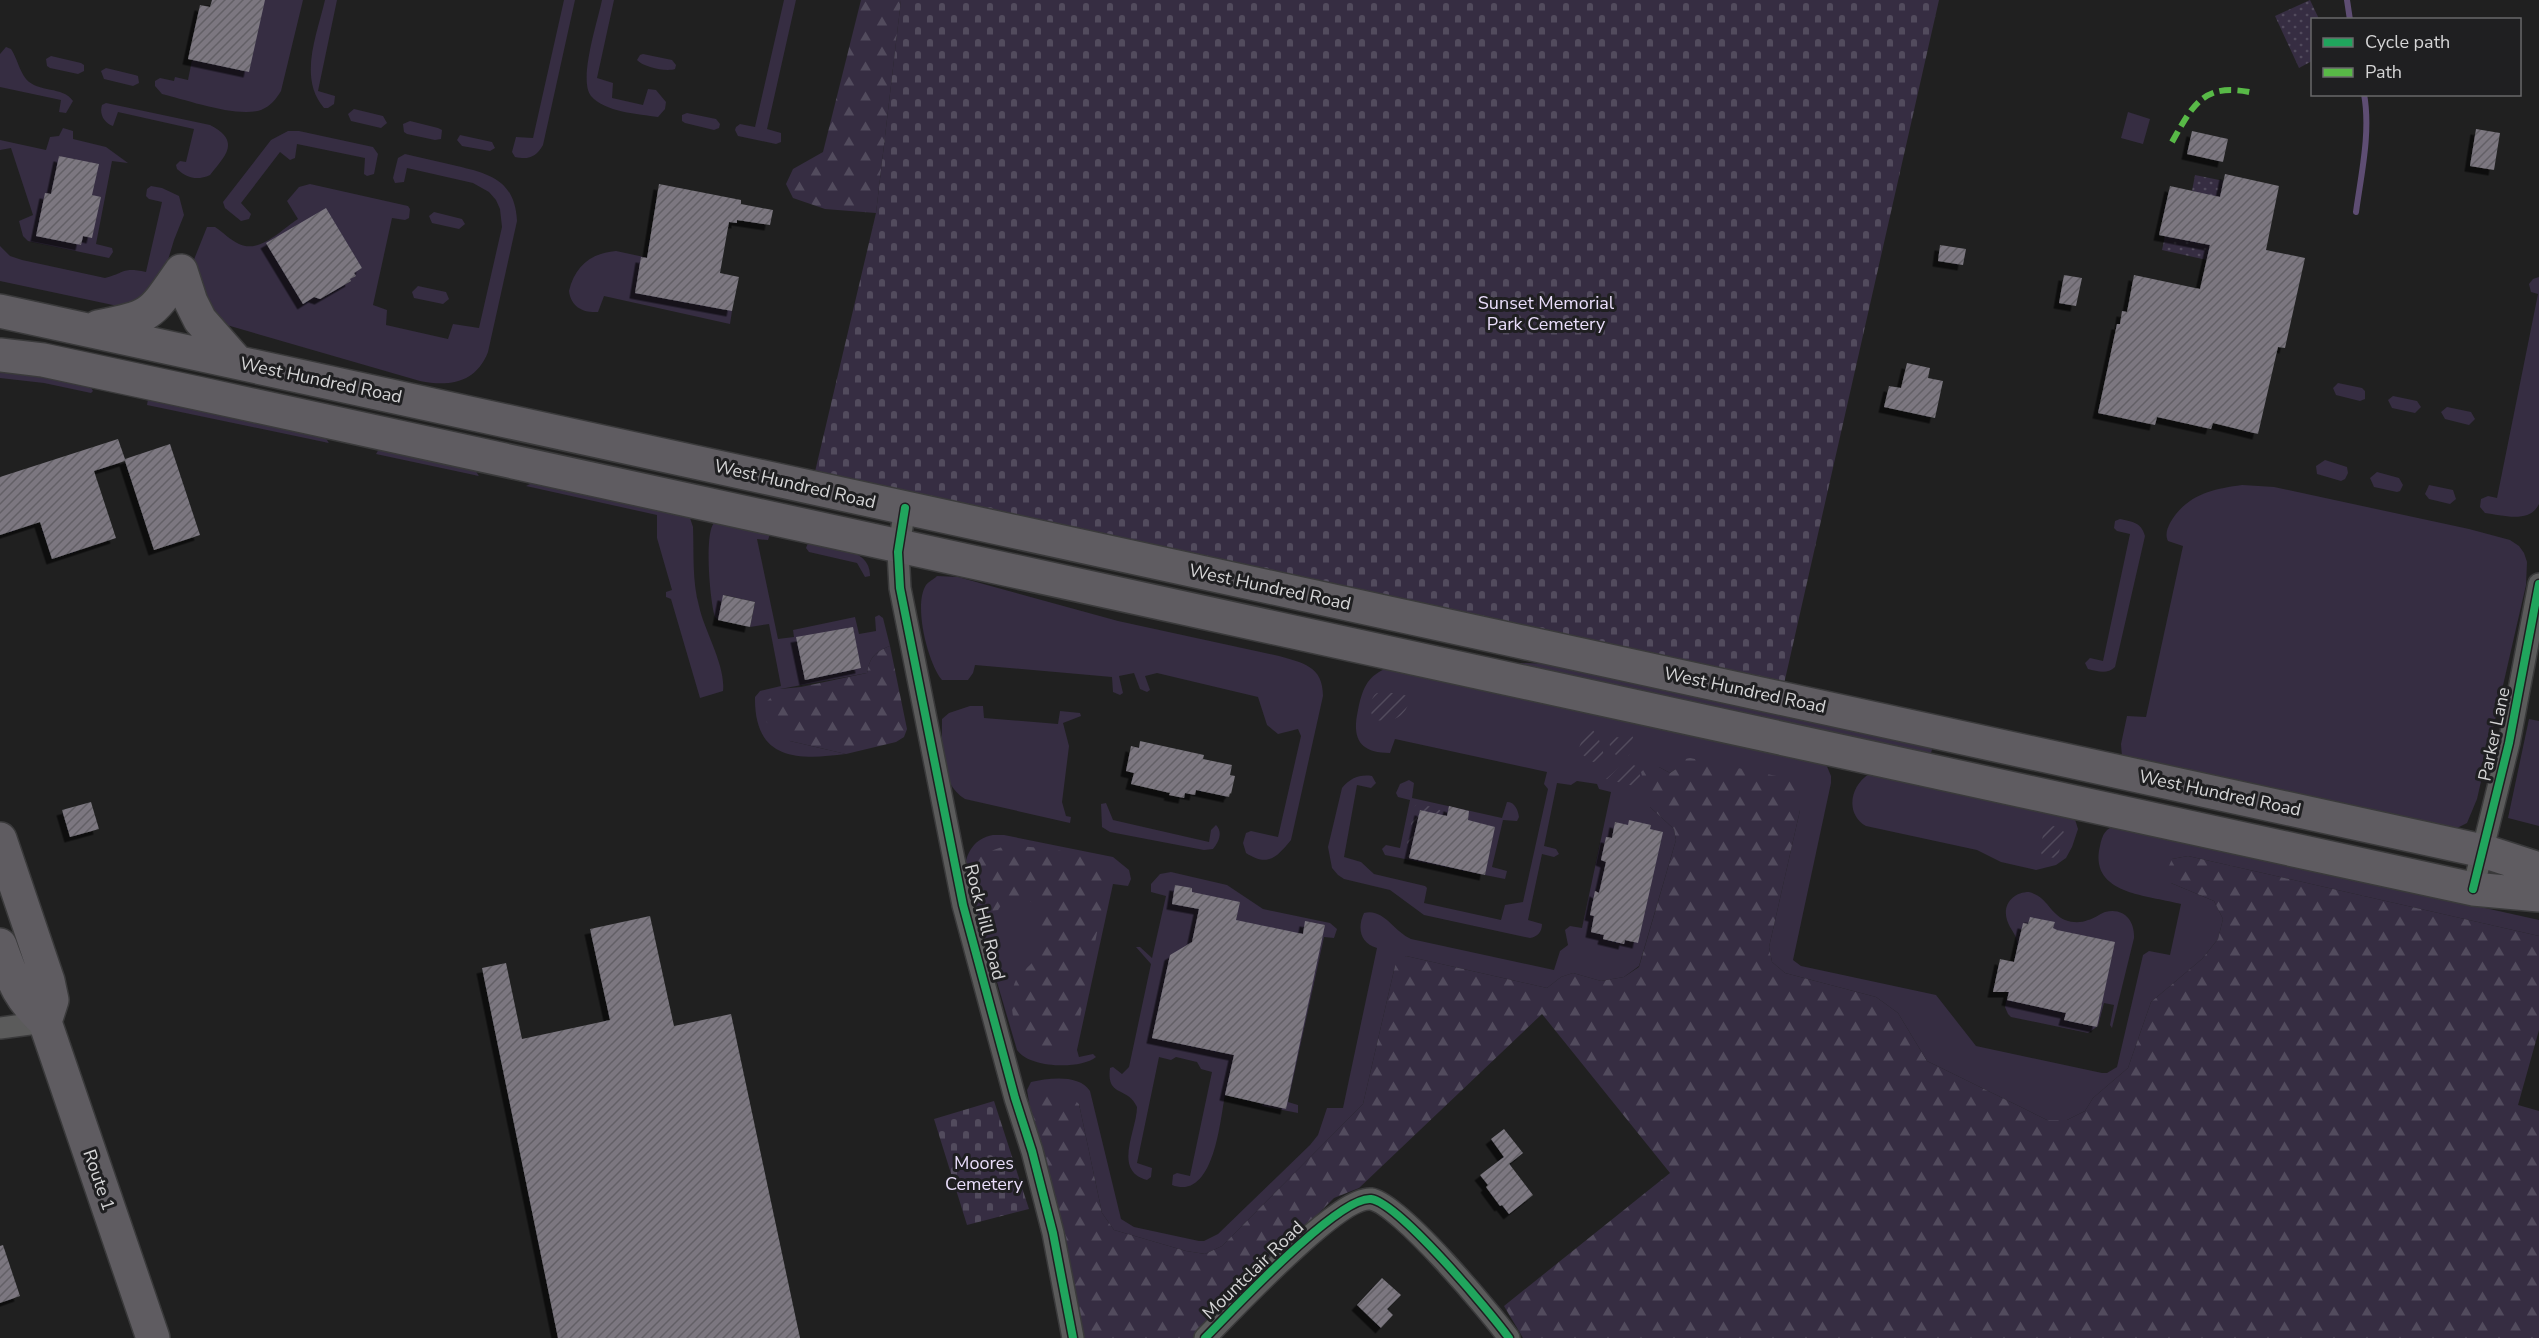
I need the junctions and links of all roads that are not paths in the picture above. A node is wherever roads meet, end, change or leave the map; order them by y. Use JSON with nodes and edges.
{"nodes":[{"id":1,"x":0,"y":311,"type":"edge"},
{"id":2,"x":88,"y":329,"type":"junction"},
{"id":3,"x":0,"y":355,"type":"edge"},
{"id":4,"x":237,"y":362,"type":"junction"},
{"id":5,"x":905,"y":508,"type":"junction"},
{"id":6,"x":899,"y":545,"type":"junction"},
{"id":7,"x":2539,"y":584,"type":"edge"},
{"id":8,"x":0,"y":839,"type":"edge"},
{"id":9,"x":2483,"y":851,"type":"junction"},
{"id":10,"x":2539,"y":869,"type":"edge"},
{"id":11,"x":2473,"y":889,"type":"junction"},
{"id":12,"x":2539,"y":895,"type":"edge"},
{"id":13,"x":0,"y":945,"type":"edge"},
{"id":14,"x":45,"y":1022,"type":"junction"},
{"id":15,"x":0,"y":1028,"type":"edge"},
{"id":16,"x":153,"y":1338,"type":"edge"},
{"id":17,"x":1073,"y":1338,"type":"edge"},
{"id":18,"x":1205,"y":1338,"type":"edge"},
{"id":19,"x":1509,"y":1338,"type":"edge"}],
"edges":[{"from":1,"to":2,"type":"main road","name":"West Hundred Road"},
{"from":2,"to":4,"type":"main road","name":"West Hundred Road"},
{"from":2,"to":4,"type":"main road"},
{"from":3,"to":6,"type":"main road","name":"West Hundred Road"},
{"from":4,"to":5,"type":"main road","name":"West Hundred Road"},
{"from":5,"to":6,"type":"street","name":"Rock Hill Road"},
{"from":5,"to":9,"type":"main road","name":"West Hundred Road"},
{"from":6,"to":11,"type":"main road","name":"West Hundred Road"},
{"from":6,"to":17,"type":"street","name":"Rock Hill Road"},
{"from":7,"to":9,"type":"street","name":"Parker Lane"},
{"from":8,"to":14,"type":"main road","name":"Route 1"},
{"from":9,"to":10,"type":"main road","name":"West Hundred Road"},
{"from":9,"to":11,"type":"street","name":"Parker Lane"},
{"from":11,"to":12,"type":"main road","name":"West Hundred Road"},
{"from":13,"to":14,"type":"main road","name":"Route 1"},
{"from":14,"to":15,"type":"street"},
{"from":14,"to":16,"type":"main road","name":"Route 1"},
{"from":18,"to":19,"type":"street","name":"Mountclair Road"}]}
